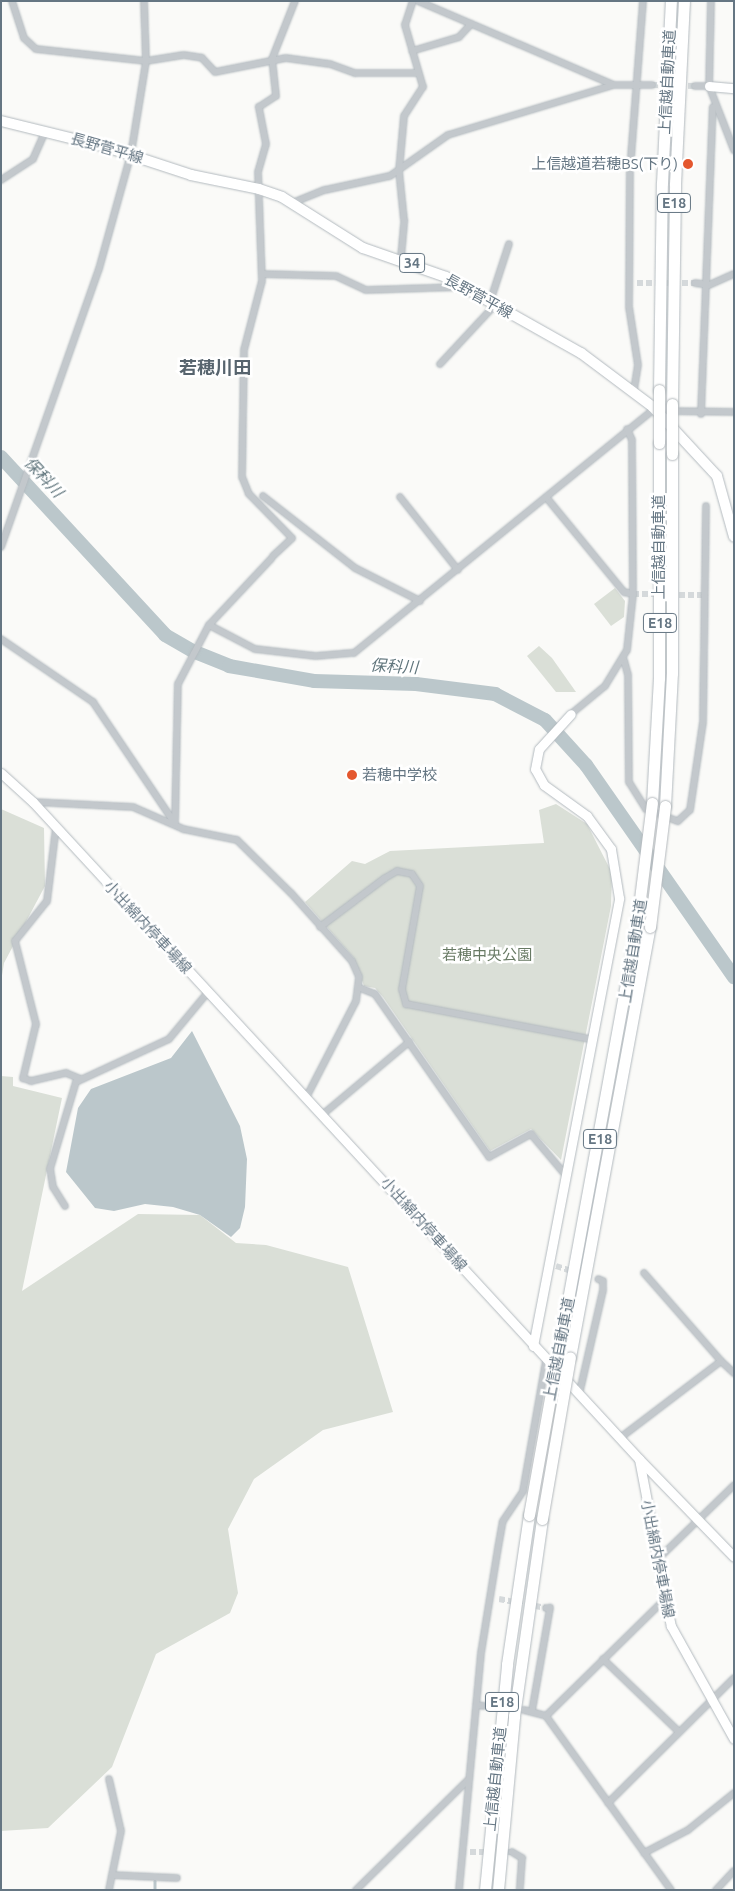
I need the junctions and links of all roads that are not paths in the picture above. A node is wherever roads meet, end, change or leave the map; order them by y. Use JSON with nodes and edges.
{"nodes":[{"id":1,"x":12,"y":1,"type":"edge"},
{"id":2,"x":296,"y":1,"type":"edge"},
{"id":3,"x":413,"y":1,"type":"edge"},
{"id":4,"x":418,"y":1,"type":"edge"},
{"id":5,"x":671,"y":1,"type":"edge"},
{"id":6,"x":684,"y":1,"type":"edge"},
{"id":7,"x":711,"y":1,"type":"edge"},
{"id":8,"x":146,"y":2,"type":"edge"},
{"id":9,"x":643,"y":2,"type":"edge"},
{"id":10,"x":471,"y":24,"type":"junction"},
{"id":11,"x":412,"y":51,"type":"junction"},
{"id":12,"x":272,"y":59,"type":"junction"},
{"id":13,"x":146,"y":61,"type":"junction"},
{"id":14,"x":418,"y":73,"type":"junction"},
{"id":15,"x":614,"y":85,"type":"junction"},
{"id":16,"x":652,"y":85,"type":"tunnel mouth"},
{"id":17,"x":638,"y":86,"type":"junction"},
{"id":18,"x":695,"y":86,"type":"tunnel mouth"},
{"id":19,"x":709,"y":86,"type":"junction"},
{"id":20,"x":734,"y":88,"type":"edge"},
{"id":21,"x":713,"y":107,"type":"junction"},
{"id":22,"x":1,"y":121,"type":"edge"},
{"id":23,"x":45,"y":132,"type":"junction"},
{"id":24,"x":734,"y":150,"type":"edge"},
{"id":25,"x":130,"y":154,"type":"junction"},
{"id":26,"x":399,"y":171,"type":"junction"},
{"id":27,"x":1,"y":180,"type":"edge"},
{"id":28,"x":259,"y":189,"type":"junction"},
{"id":29,"x":292,"y":202,"type":"junction"},
{"id":30,"x":509,"y":244,"type":"dead end"},
{"id":31,"x":401,"y":258,"type":"junction"},
{"id":32,"x":262,"y":274,"type":"junction"},
{"id":33,"x":734,"y":274,"type":"edge"},
{"id":34,"x":695,"y":283,"type":"tunnel mouth"},
{"id":35,"x":709,"y":285,"type":"junction"},
{"id":36,"x":464,"y":287,"type":"junction"},
{"id":37,"x":493,"y":303,"type":"junction"},
{"id":38,"x":440,"y":364,"type":"dead end"},
{"id":39,"x":634,"y":390,"type":"junction"},
{"id":40,"x":653,"y":407,"type":"junction"},
{"id":41,"x":734,"y":412,"type":"edge"},
{"id":42,"x":701,"y":414,"type":"junction"},
{"id":43,"x":627,"y":429,"type":"junction"},
{"id":44,"x":263,"y":496,"type":"dead end"},
{"id":45,"x":400,"y":497,"type":"dead end"},
{"id":46,"x":546,"y":497,"type":"junction"},
{"id":47,"x":706,"y":506,"type":"dead end"},
{"id":48,"x":734,"y":537,"type":"edge"},
{"id":49,"x":1,"y":547,"type":"edge"},
{"id":50,"x":458,"y":570,"type":"junction"},
{"id":51,"x":633,"y":594,"type":"junction"},
{"id":52,"x":420,"y":601,"type":"junction"},
{"id":53,"x":209,"y":625,"type":"junction"},
{"id":54,"x":1,"y":639,"type":"edge"},
{"id":55,"x":624,"y":660,"type":"junction"},
{"id":56,"x":571,"y":714,"type":"joint"},
{"id":57,"x":1,"y":773,"type":"edge"},
{"id":58,"x":33,"y":802,"type":"junction"},
{"id":59,"x":175,"y":823,"type":"junction"},
{"id":60,"x":56,"y":827,"type":"junction"},
{"id":61,"x":320,"y":927,"type":"junction"},
{"id":62,"x":360,"y":988,"type":"junction"},
{"id":63,"x":208,"y":992,"type":"junction"},
{"id":64,"x":590,"y":1039,"type":"junction"},
{"id":65,"x":409,"y":1042,"type":"junction"},
{"id":66,"x":81,"y":1079,"type":"junction"},
{"id":67,"x":306,"y":1098,"type":"junction"},
{"id":68,"x":322,"y":1115,"type":"junction"},
{"id":69,"x":564,"y":1172,"type":"junction"},
{"id":70,"x":65,"y":1206,"type":"dead end"},
{"id":71,"x":644,"y":1273,"type":"dead end"},
{"id":72,"x":598,"y":1279,"type":"dead end"},
{"id":73,"x":533,"y":1346,"type":"junction"},
{"id":74,"x":546,"y":1361,"type":"junction"},
{"id":75,"x":721,"y":1361,"type":"junction"},
{"id":76,"x":734,"y":1373,"type":"edge"},
{"id":77,"x":580,"y":1395,"type":"junction"},
{"id":78,"x":620,"y":1438,"type":"junction"},
{"id":79,"x":639,"y":1458,"type":"junction"},
{"id":80,"x":734,"y":1485,"type":"edge"},
{"id":81,"x":698,"y":1521,"type":"junction"},
{"id":82,"x":734,"y":1556,"type":"edge"},
{"id":83,"x":657,"y":1561,"type":"junction"},
{"id":84,"x":664,"y":1600,"type":"junction"},
{"id":85,"x":546,"y":1608,"type":"dead end"},
{"id":86,"x":603,"y":1659,"type":"junction"},
{"id":87,"x":734,"y":1678,"type":"edge"},
{"id":88,"x":711,"y":1700,"type":"junction"},
{"id":89,"x":476,"y":1705,"type":"junction"},
{"id":90,"x":484,"y":1706,"type":"tunnel mouth"},
{"id":91,"x":524,"y":1710,"type":"tunnel mouth"},
{"id":92,"x":532,"y":1711,"type":"junction"},
{"id":93,"x":546,"y":1716,"type":"junction"},
{"id":94,"x":680,"y":1732,"type":"junction"},
{"id":95,"x":734,"y":1739,"type":"edge"},
{"id":96,"x":110,"y":1780,"type":"dead end"},
{"id":97,"x":468,"y":1780,"type":"junction"},
{"id":98,"x":734,"y":1793,"type":"edge"},
{"id":99,"x":608,"y":1803,"type":"junction"},
{"id":100,"x":463,"y":1851,"type":"junction"},
{"id":101,"x":470,"y":1852,"type":"tunnel mouth"},
{"id":102,"x":512,"y":1852,"type":"dead end"},
{"id":103,"x":644,"y":1853,"type":"junction"},
{"id":104,"x":734,"y":1871,"type":"edge"},
{"id":105,"x":112,"y":1875,"type":"junction"},
{"id":106,"x":177,"y":1878,"type":"dead end"},
{"id":107,"x":109,"y":1890,"type":"edge"},
{"id":108,"x":356,"y":1890,"type":"edge"},
{"id":109,"x":459,"y":1890,"type":"edge"},
{"id":110,"x":485,"y":1890,"type":"edge"},
{"id":111,"x":498,"y":1890,"type":"edge"},
{"id":112,"x":520,"y":1890,"type":"edge"},
{"id":113,"x":671,"y":1890,"type":"edge"},
{"id":114,"x":716,"y":1890,"type":"edge"}],
"edges":[{"from":1,"to":13,"type":"street"},
{"from":2,"to":12,"type":"street"},
{"from":3,"to":11,"type":"street"},
{"from":4,"to":10,"type":"street"},
{"from":5,"to":110,"type":"highway","name":"上信越自動車道","number":"E18","bridge":true},
{"from":6,"to":111,"type":"highway","name":"上信越自動車道","number":"E18","bridge":true},
{"from":7,"to":19,"type":"street"},
{"from":8,"to":13,"type":"street"},
{"from":9,"to":17,"type":"street"},
{"from":10,"to":11,"type":"street"},
{"from":10,"to":15,"type":"street"},
{"from":11,"to":14,"type":"street"},
{"from":12,"to":13,"type":"street"},
{"from":12,"to":14,"type":"street"},
{"from":12,"to":28,"type":"street"},
{"from":13,"to":25,"type":"street"},
{"from":14,"to":26,"type":"street"},
{"from":15,"to":17,"type":"street"},
{"from":15,"to":26,"type":"street"},
{"from":16,"to":17,"type":"street"},
{"from":17,"to":39,"type":"street"},
{"from":18,"to":19,"type":"street"},
{"from":19,"to":20,"type":"main road"},
{"from":19,"to":21,"type":"street"},
{"from":21,"to":24,"type":"street"},
{"from":21,"to":35,"type":"street"},
{"from":22,"to":23,"type":"main road","name":"長野菅平線","number":"34"},
{"from":23,"to":25,"type":"main road","name":"長野菅平線","number":"34"},
{"from":23,"to":27,"type":"street"},
{"from":25,"to":28,"type":"main road","name":"長野菅平線","number":"34"},
{"from":25,"to":49,"type":"street"},
{"from":26,"to":29,"type":"street"},
{"from":26,"to":31,"type":"street"},
{"from":28,"to":29,"type":"main road","name":"長野菅平線","number":"34"},
{"from":28,"to":32,"type":"street"},
{"from":29,"to":31,"type":"main road","name":"長野菅平線","number":"34"},
{"from":30,"to":37,"type":"street"},
{"from":31,"to":36,"type":"main road","name":"長野菅平線","number":"34"},
{"from":32,"to":36,"type":"street"},
{"from":32,"to":53,"type":"street"},
{"from":33,"to":35,"type":"street"},
{"from":34,"to":35,"type":"street"},
{"from":35,"to":42,"type":"street"},
{"from":36,"to":37,"type":"main road","name":"長野菅平線","number":"34"},
{"from":37,"to":38,"type":"street"},
{"from":37,"to":39,"type":"main road","name":"長野菅平線","number":"34"},
{"from":39,"to":40,"type":"main road","name":"長野菅平線","number":"34"},
{"from":40,"to":42,"type":"street"},
{"from":40,"to":43,"type":"street"},
{"from":40,"to":48,"type":"main road","name":"長野菅平線","number":"34"},
{"from":41,"to":42,"type":"street"},
{"from":43,"to":46,"type":"street"},
{"from":43,"to":51,"type":"street"},
{"from":44,"to":52,"type":"street"},
{"from":45,"to":50,"type":"street"},
{"from":46,"to":50,"type":"street"},
{"from":46,"to":51,"type":"street"},
{"from":47,"to":55,"type":"street"},
{"from":50,"to":52,"type":"street"},
{"from":51,"to":55,"type":"street"},
{"from":52,"to":53,"type":"street"},
{"from":53,"to":59,"type":"street"},
{"from":54,"to":59,"type":"street"},
{"from":55,"to":56,"type":"street"},
{"from":56,"to":64,"type":"main road"},
{"from":57,"to":58,"type":"main road","name":"小出綿内停車場線"},
{"from":58,"to":59,"type":"street"},
{"from":58,"to":60,"type":"main road","name":"小出綿内停車場線"},
{"from":59,"to":61,"type":"street"},
{"from":60,"to":63,"type":"main road","name":"小出綿内停車場線"},
{"from":60,"to":66,"type":"street"},
{"from":61,"to":62,"type":"street"},
{"from":61,"to":64,"type":"street"},
{"from":62,"to":65,"type":"street"},
{"from":62,"to":67,"type":"street"},
{"from":63,"to":66,"type":"street"},
{"from":63,"to":67,"type":"main road","name":"小出綿内停車場線"},
{"from":64,"to":69,"type":"main road"},
{"from":65,"to":68,"type":"street"},
{"from":65,"to":69,"type":"street"},
{"from":66,"to":70,"type":"street"},
{"from":67,"to":68,"type":"main road","name":"小出綿内停車場線"},
{"from":68,"to":73,"type":"main road","name":"小出綿内停車場線"},
{"from":69,"to":73,"type":"main road"},
{"from":71,"to":75,"type":"street"},
{"from":72,"to":77,"type":"street"},
{"from":73,"to":74,"type":"main road","name":"小出綿内停車場線"},
{"from":74,"to":77,"type":"main road","name":"小出綿内停車場線"},
{"from":74,"to":89,"type":"street"},
{"from":75,"to":76,"type":"street"},
{"from":75,"to":78,"type":"street"},
{"from":77,"to":78,"type":"main road","name":"小出綿内停車場線"},
{"from":78,"to":79,"type":"main road","name":"小出綿内停車場線"},
{"from":79,"to":81,"type":"main road"},
{"from":79,"to":83,"type":"main road","name":"小出綿内停車場線"},
{"from":80,"to":81,"type":"street"},
{"from":81,"to":82,"type":"main road"},
{"from":81,"to":83,"type":"street"},
{"from":83,"to":84,"type":"main road","name":"小出綿内停車場線"},
{"from":84,"to":86,"type":"street"},
{"from":84,"to":88,"type":"main road","name":"小出綿内停車場線"},
{"from":85,"to":92,"type":"street"},
{"from":86,"to":93,"type":"street"},
{"from":86,"to":94,"type":"street"},
{"from":87,"to":88,"type":"street"},
{"from":88,"to":94,"type":"street"},
{"from":88,"to":95,"type":"main road","name":"小出綿内停車場線"},
{"from":89,"to":90,"type":"street"},
{"from":89,"to":97,"type":"street"},
{"from":91,"to":92,"type":"street"},
{"from":92,"to":93,"type":"street"},
{"from":93,"to":99,"type":"street"},
{"from":94,"to":99,"type":"street"},
{"from":96,"to":105,"type":"street"},
{"from":97,"to":100,"type":"street"},
{"from":97,"to":108,"type":"street"},
{"from":98,"to":103,"type":"street"},
{"from":99,"to":103,"type":"street"},
{"from":100,"to":101,"type":"street"},
{"from":100,"to":109,"type":"street"},
{"from":102,"to":112,"type":"street"},
{"from":103,"to":113,"type":"street"},
{"from":104,"to":114,"type":"street"},
{"from":105,"to":106,"type":"street"},
{"from":105,"to":107,"type":"street"}]}
